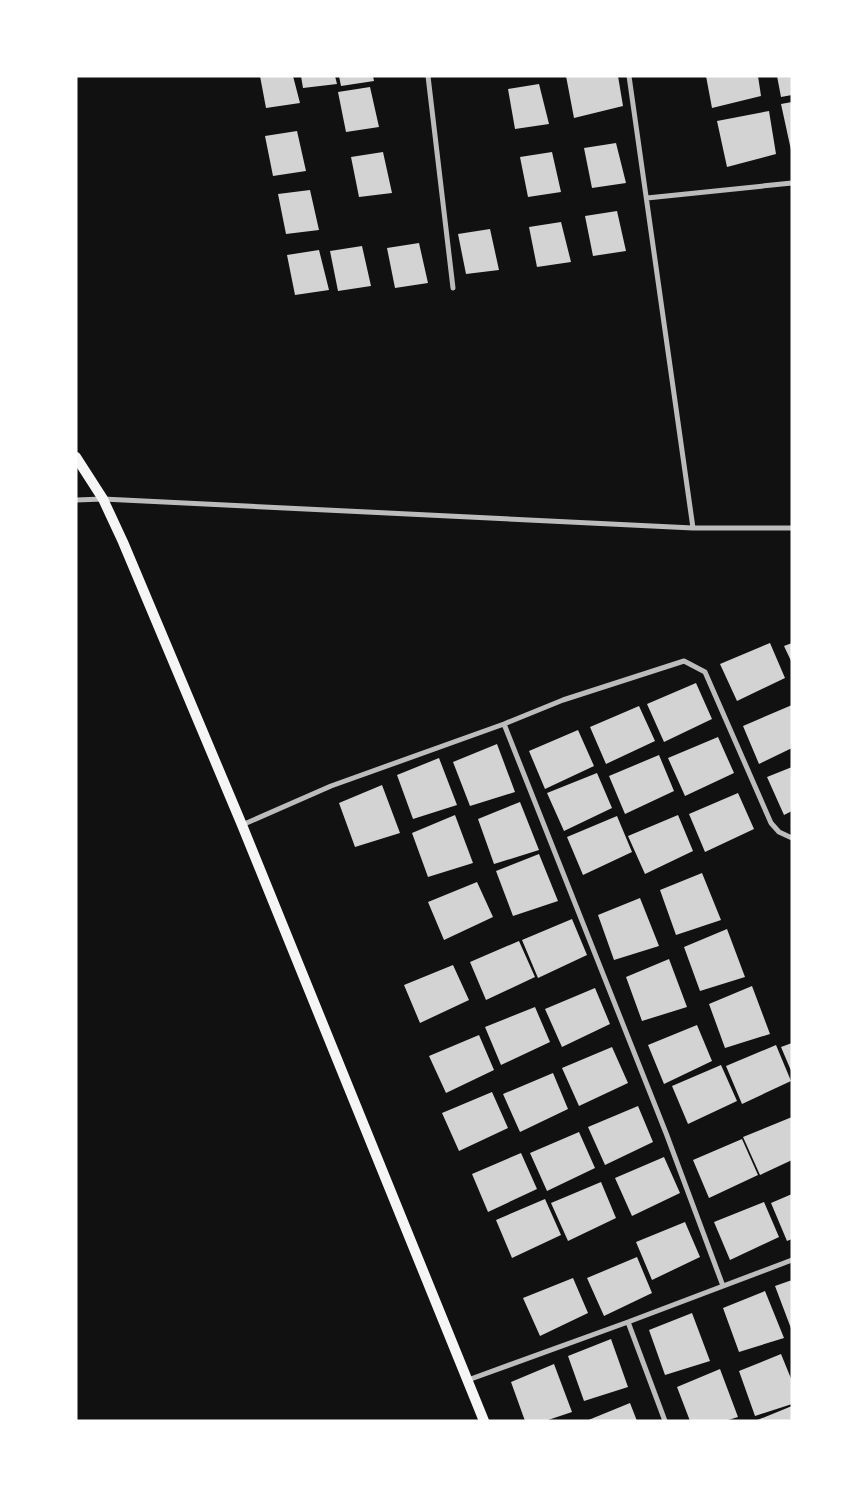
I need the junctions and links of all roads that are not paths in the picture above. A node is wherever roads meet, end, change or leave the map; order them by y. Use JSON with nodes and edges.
{"nodes":[{"id":1,"x":428,"y":76,"type":"edge"},
{"id":2,"x":630,"y":76,"type":"edge"},
{"id":3,"x":792,"y":182,"type":"edge"},
{"id":4,"x":647,"y":198,"type":"junction"},
{"id":5,"x":453,"y":288,"type":"dead end"},
{"id":6,"x":76,"y":457,"type":"edge"},
{"id":7,"x":103,"y":499,"type":"junction"},
{"id":8,"x":76,"y":500,"type":"edge"},
{"id":9,"x":693,"y":528,"type":"junction"},
{"id":10,"x":792,"y":528,"type":"edge"},
{"id":11,"x":504,"y":724,"type":"junction"},
{"id":12,"x":242,"y":825,"type":"junction"},
{"id":13,"x":792,"y":838,"type":"edge"},
{"id":14,"x":792,"y":1260,"type":"edge"},
{"id":15,"x":723,"y":1286,"type":"junction"},
{"id":16,"x":628,"y":1322,"type":"junction"},
{"id":17,"x":468,"y":1380,"type":"junction"},
{"id":18,"x":484,"y":1421,"type":"edge"},
{"id":19,"x":665,"y":1421,"type":"edge"}],
"edges":[{"from":1,"to":5,"type":"street"},
{"from":2,"to":4,"type":"street"},
{"from":3,"to":4,"type":"street"},
{"from":4,"to":9,"type":"street"},
{"from":6,"to":7,"type":"main road"},
{"from":7,"to":8,"type":"street"},
{"from":7,"to":9,"type":"street"},
{"from":7,"to":12,"type":"main road"},
{"from":9,"to":10,"type":"street"},
{"from":11,"to":12,"type":"street"},
{"from":11,"to":13,"type":"street"},
{"from":11,"to":15,"type":"street"},
{"from":12,"to":17,"type":"main road"},
{"from":14,"to":15,"type":"street"},
{"from":15,"to":16,"type":"street"},
{"from":16,"to":17,"type":"street"},
{"from":16,"to":19,"type":"street"},
{"from":17,"to":18,"type":"main road"}]}
